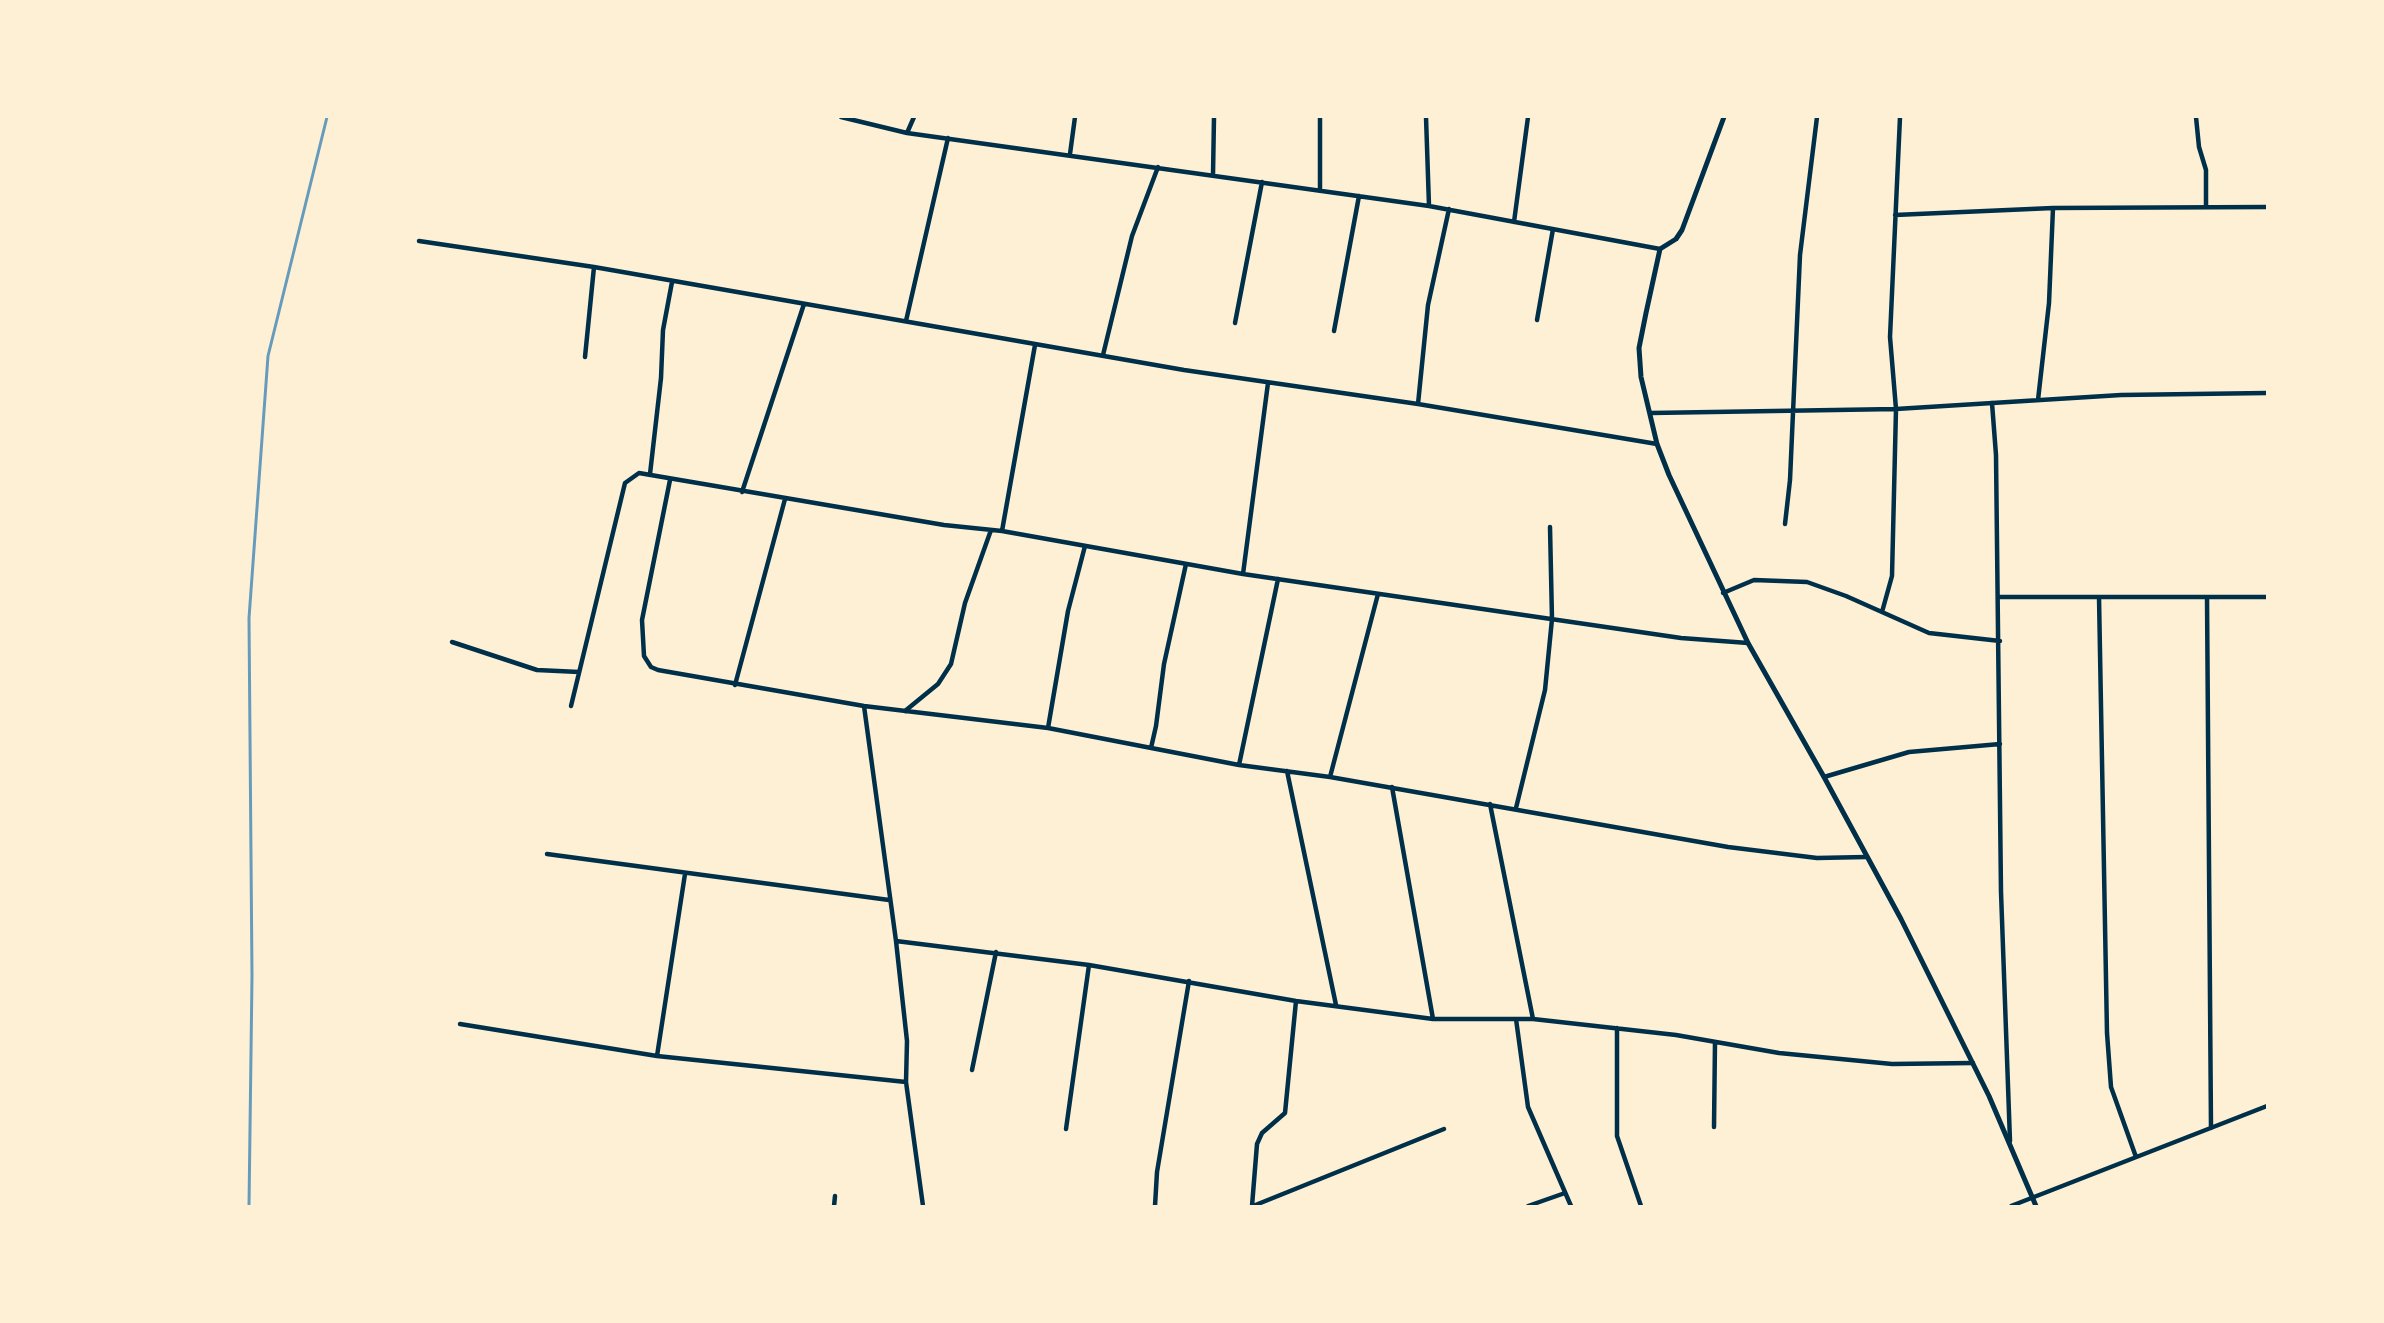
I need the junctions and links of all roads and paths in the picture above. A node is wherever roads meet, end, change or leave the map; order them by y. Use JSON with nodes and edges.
{"nodes":[{"id":1,"x":841,"y":117,"type":"edge"},
{"id":2,"x":914,"y":117,"type":"edge"},
{"id":3,"x":1075,"y":117,"type":"edge"},
{"id":4,"x":1214,"y":117,"type":"edge"},
{"id":5,"x":1320,"y":117,"type":"edge"},
{"id":6,"x":1426,"y":117,"type":"edge"},
{"id":7,"x":1528,"y":117,"type":"edge"},
{"id":8,"x":1724,"y":117,"type":"edge"},
{"id":9,"x":1816,"y":117,"type":"edge"},
{"id":10,"x":1900,"y":117,"type":"edge"},
{"id":11,"x":2196,"y":117,"type":"edge"},
{"id":12,"x":908,"y":133,"type":"junction"},
{"id":13,"x":948,"y":138,"type":"junction"},
{"id":14,"x":1070,"y":154,"type":"junction"},
{"id":15,"x":1158,"y":167,"type":"junction"},
{"id":16,"x":1213,"y":175,"type":"junction"},
{"id":17,"x":1262,"y":182,"type":"junction"},
{"id":18,"x":1320,"y":190,"type":"junction"},
{"id":19,"x":1359,"y":196,"type":"junction"},
{"id":20,"x":1429,"y":206,"type":"junction"},
{"id":21,"x":2206,"y":207,"type":"junction"},
{"id":22,"x":2267,"y":207,"type":"edge"},
{"id":23,"x":2053,"y":208,"type":"junction"},
{"id":24,"x":1449,"y":210,"type":"junction"},
{"id":25,"x":1895,"y":215,"type":"junction"},
{"id":26,"x":1514,"y":222,"type":"junction"},
{"id":27,"x":1552,"y":229,"type":"junction"},
{"id":28,"x":419,"y":242,"type":"dead end"},
{"id":29,"x":1660,"y":249,"type":"junction"},
{"id":30,"x":594,"y":267,"type":"junction"},
{"id":31,"x":672,"y":282,"type":"junction"},
{"id":32,"x":804,"y":304,"type":"junction"},
{"id":33,"x":1536,"y":320,"type":"dead end"},
{"id":34,"x":906,"y":321,"type":"junction"},
{"id":35,"x":1235,"y":323,"type":"dead end"},
{"id":36,"x":1334,"y":331,"type":"dead end"},
{"id":37,"x":1035,"y":345,"type":"junction"},
{"id":38,"x":1103,"y":355,"type":"junction"},
{"id":39,"x":585,"y":357,"type":"dead end"},
{"id":40,"x":1268,"y":383,"type":"junction"},
{"id":41,"x":2267,"y":393,"type":"edge"},
{"id":42,"x":2038,"y":400,"type":"junction"},
{"id":43,"x":1992,"y":403,"type":"junction"},
{"id":44,"x":1418,"y":404,"type":"junction"},
{"id":45,"x":1896,"y":409,"type":"junction"},
{"id":46,"x":1792,"y":411,"type":"junction"},
{"id":47,"x":1651,"y":413,"type":"junction"},
{"id":48,"x":1658,"y":444,"type":"junction"},
{"id":49,"x":650,"y":474,"type":"junction"},
{"id":50,"x":670,"y":480,"type":"junction"},
{"id":51,"x":742,"y":492,"type":"junction"},
{"id":52,"x":785,"y":499,"type":"junction"},
{"id":53,"x":1785,"y":524,"type":"dead end"},
{"id":54,"x":1550,"y":527,"type":"dead end"},
{"id":55,"x":991,"y":530,"type":"junction"},
{"id":56,"x":1002,"y":531,"type":"junction"},
{"id":57,"x":1085,"y":546,"type":"junction"},
{"id":58,"x":1186,"y":564,"type":"junction"},
{"id":59,"x":1243,"y":574,"type":"junction"},
{"id":60,"x":1278,"y":579,"type":"junction"},
{"id":61,"x":1723,"y":593,"type":"junction"},
{"id":62,"x":1378,"y":594,"type":"junction"},
{"id":63,"x":1999,"y":597,"type":"junction"},
{"id":64,"x":2099,"y":597,"type":"junction"},
{"id":65,"x":2206,"y":597,"type":"junction"},
{"id":66,"x":2267,"y":597,"type":"edge"},
{"id":67,"x":1881,"y":612,"type":"junction"},
{"id":68,"x":1552,"y":620,"type":"junction"},
{"id":69,"x":2000,"y":641,"type":"junction"},
{"id":70,"x":452,"y":642,"type":"dead end"},
{"id":71,"x":1748,"y":643,"type":"junction"},
{"id":72,"x":579,"y":672,"type":"junction"},
{"id":73,"x":735,"y":685,"type":"junction"},
{"id":74,"x":571,"y":706,"type":"dead end"},
{"id":75,"x":864,"y":706,"type":"junction"},
{"id":76,"x":905,"y":711,"type":"junction"},
{"id":77,"x":1048,"y":728,"type":"junction"},
{"id":78,"x":2000,"y":744,"type":"junction"},
{"id":79,"x":1151,"y":748,"type":"junction"},
{"id":80,"x":1239,"y":765,"type":"junction"},
{"id":81,"x":1287,"y":771,"type":"junction"},
{"id":82,"x":1330,"y":777,"type":"junction"},
{"id":83,"x":1824,"y":777,"type":"junction"},
{"id":84,"x":1392,"y":787,"type":"junction"},
{"id":85,"x":1490,"y":804,"type":"junction"},
{"id":86,"x":1516,"y":808,"type":"junction"},
{"id":87,"x":547,"y":854,"type":"dead end"},
{"id":88,"x":1866,"y":856,"type":"junction"},
{"id":89,"x":685,"y":874,"type":"junction"},
{"id":90,"x":889,"y":900,"type":"junction"},
{"id":91,"x":896,"y":941,"type":"junction"},
{"id":92,"x":996,"y":952,"type":"junction"},
{"id":93,"x":1089,"y":965,"type":"junction"},
{"id":94,"x":1189,"y":981,"type":"junction"},
{"id":95,"x":1296,"y":1002,"type":"junction"},
{"id":96,"x":1336,"y":1005,"type":"junction"},
{"id":97,"x":1433,"y":1019,"type":"junction"},
{"id":98,"x":1516,"y":1019,"type":"junction"},
{"id":99,"x":1533,"y":1019,"type":"junction"},
{"id":100,"x":460,"y":1024,"type":"dead end"},
{"id":101,"x":1617,"y":1028,"type":"junction"},
{"id":102,"x":1715,"y":1042,"type":"junction"},
{"id":103,"x":657,"y":1056,"type":"junction"},
{"id":104,"x":1973,"y":1063,"type":"junction"},
{"id":105,"x":972,"y":1070,"type":"dead end"},
{"id":106,"x":906,"y":1082,"type":"junction"},
{"id":107,"x":2267,"y":1106,"type":"edge"},
{"id":108,"x":1714,"y":1127,"type":"dead end"},
{"id":109,"x":2211,"y":1128,"type":"junction"},
{"id":110,"x":1066,"y":1129,"type":"dead end"},
{"id":111,"x":1444,"y":1129,"type":"dead end"},
{"id":112,"x":2010,"y":1141,"type":"junction"},
{"id":113,"x":2136,"y":1157,"type":"junction"},
{"id":114,"x":1565,"y":1193,"type":"junction"},
{"id":115,"x":835,"y":1196,"type":"dead end"},
{"id":116,"x":2032,"y":1198,"type":"junction"},
{"id":117,"x":834,"y":1206,"type":"edge"},
{"id":118,"x":923,"y":1206,"type":"edge"},
{"id":119,"x":1155,"y":1206,"type":"edge"},
{"id":120,"x":1252,"y":1206,"type":"edge"},
{"id":121,"x":1528,"y":1206,"type":"edge"},
{"id":122,"x":1571,"y":1206,"type":"edge"},
{"id":123,"x":1641,"y":1206,"type":"edge"},
{"id":124,"x":2011,"y":1206,"type":"edge"},
{"id":125,"x":2036,"y":1206,"type":"edge"}],
"edges":[{"from":1,"to":12,"type":"street"},
{"from":2,"to":12,"type":"street"},
{"from":3,"to":14,"type":"street"},
{"from":4,"to":16,"type":"street"},
{"from":5,"to":18,"type":"street"},
{"from":6,"to":20,"type":"street"},
{"from":7,"to":26,"type":"street"},
{"from":8,"to":29,"type":"street"},
{"from":9,"to":46,"type":"street"},
{"from":10,"to":25,"type":"street"},
{"from":11,"to":21,"type":"street"},
{"from":12,"to":13,"type":"street"},
{"from":13,"to":14,"type":"street"},
{"from":13,"to":34,"type":"street"},
{"from":14,"to":15,"type":"street"},
{"from":15,"to":16,"type":"street"},
{"from":15,"to":38,"type":"street"},
{"from":16,"to":17,"type":"street"},
{"from":17,"to":18,"type":"street"},
{"from":17,"to":35,"type":"street"},
{"from":18,"to":19,"type":"street"},
{"from":19,"to":20,"type":"street"},
{"from":19,"to":36,"type":"street"},
{"from":20,"to":24,"type":"street"},
{"from":21,"to":22,"type":"street"},
{"from":21,"to":23,"type":"street"},
{"from":23,"to":25,"type":"street"},
{"from":23,"to":42,"type":"street"},
{"from":24,"to":26,"type":"street"},
{"from":24,"to":44,"type":"street"},
{"from":25,"to":45,"type":"street"},
{"from":26,"to":27,"type":"street"},
{"from":27,"to":29,"type":"street"},
{"from":27,"to":33,"type":"street"},
{"from":28,"to":30,"type":"street"},
{"from":29,"to":47,"type":"street"},
{"from":30,"to":31,"type":"street"},
{"from":30,"to":39,"type":"street"},
{"from":31,"to":32,"type":"street"},
{"from":31,"to":49,"type":"street"},
{"from":32,"to":34,"type":"street"},
{"from":32,"to":51,"type":"street"},
{"from":34,"to":37,"type":"street"},
{"from":37,"to":38,"type":"street"},
{"from":37,"to":56,"type":"street"},
{"from":38,"to":40,"type":"street"},
{"from":40,"to":44,"type":"street"},
{"from":40,"to":59,"type":"street"},
{"from":41,"to":42,"type":"street"},
{"from":42,"to":43,"type":"street"},
{"from":43,"to":45,"type":"street"},
{"from":43,"to":63,"type":"street"},
{"from":44,"to":48,"type":"street"},
{"from":45,"to":46,"type":"street"},
{"from":45,"to":67,"type":"street"},
{"from":46,"to":47,"type":"street"},
{"from":46,"to":53,"type":"street"},
{"from":47,"to":48,"type":"street"},
{"from":48,"to":61,"type":"street"},
{"from":49,"to":50,"type":"street"},
{"from":49,"to":72,"type":"street"},
{"from":50,"to":51,"type":"street"},
{"from":50,"to":73,"type":"street"},
{"from":51,"to":52,"type":"street"},
{"from":52,"to":55,"type":"street"},
{"from":52,"to":73,"type":"street"},
{"from":54,"to":68,"type":"street"},
{"from":55,"to":56,"type":"street"},
{"from":55,"to":76,"type":"street"},
{"from":56,"to":57,"type":"street"},
{"from":57,"to":58,"type":"street"},
{"from":57,"to":77,"type":"street"},
{"from":58,"to":59,"type":"street"},
{"from":58,"to":79,"type":"street"},
{"from":59,"to":60,"type":"street"},
{"from":60,"to":62,"type":"street"},
{"from":60,"to":80,"type":"street"},
{"from":61,"to":67,"type":"street"},
{"from":61,"to":71,"type":"street"},
{"from":62,"to":68,"type":"street"},
{"from":62,"to":82,"type":"street"},
{"from":63,"to":64,"type":"street"},
{"from":63,"to":69,"type":"street"},
{"from":64,"to":65,"type":"street"},
{"from":64,"to":113,"type":"street"},
{"from":65,"to":66,"type":"street"},
{"from":65,"to":109,"type":"street"},
{"from":67,"to":69,"type":"street"},
{"from":68,"to":71,"type":"street"},
{"from":68,"to":86,"type":"street"},
{"from":69,"to":78,"type":"street"},
{"from":70,"to":72,"type":"street"},
{"from":71,"to":83,"type":"street"},
{"from":72,"to":74,"type":"street"},
{"from":73,"to":75,"type":"street"},
{"from":75,"to":76,"type":"street"},
{"from":75,"to":90,"type":"street"},
{"from":76,"to":77,"type":"street"},
{"from":77,"to":79,"type":"street"},
{"from":78,"to":83,"type":"street"},
{"from":78,"to":112,"type":"street"},
{"from":79,"to":80,"type":"street"},
{"from":80,"to":81,"type":"street"},
{"from":81,"to":82,"type":"street"},
{"from":81,"to":96,"type":"street"},
{"from":82,"to":84,"type":"street"},
{"from":83,"to":88,"type":"street"},
{"from":84,"to":85,"type":"street"},
{"from":84,"to":97,"type":"street"},
{"from":85,"to":86,"type":"street"},
{"from":85,"to":99,"type":"street"},
{"from":86,"to":88,"type":"street"},
{"from":87,"to":89,"type":"street"},
{"from":88,"to":104,"type":"street"},
{"from":89,"to":90,"type":"street"},
{"from":89,"to":103,"type":"street"},
{"from":90,"to":91,"type":"street"},
{"from":91,"to":92,"type":"street"},
{"from":91,"to":106,"type":"street"},
{"from":92,"to":93,"type":"street"},
{"from":92,"to":105,"type":"street"},
{"from":93,"to":94,"type":"street"},
{"from":93,"to":110,"type":"street"},
{"from":94,"to":95,"type":"street"},
{"from":94,"to":119,"type":"street"},
{"from":95,"to":96,"type":"street"},
{"from":95,"to":120,"type":"street"},
{"from":96,"to":97,"type":"street"},
{"from":97,"to":98,"type":"street"},
{"from":98,"to":99,"type":"street"},
{"from":98,"to":114,"type":"street"},
{"from":99,"to":101,"type":"street"},
{"from":100,"to":103,"type":"street"},
{"from":101,"to":102,"type":"street"},
{"from":101,"to":123,"type":"street"},
{"from":102,"to":104,"type":"street"},
{"from":102,"to":108,"type":"street"},
{"from":103,"to":106,"type":"street"},
{"from":104,"to":112,"type":"street"},
{"from":106,"to":118,"type":"street"},
{"from":107,"to":109,"type":"street"},
{"from":109,"to":113,"type":"street"},
{"from":111,"to":120,"type":"street"},
{"from":112,"to":116,"type":"street"},
{"from":113,"to":116,"type":"street"},
{"from":114,"to":121,"type":"street"},
{"from":114,"to":122,"type":"street"},
{"from":115,"to":117,"type":"street"},
{"from":116,"to":124,"type":"street"},
{"from":116,"to":125,"type":"street"}]}
